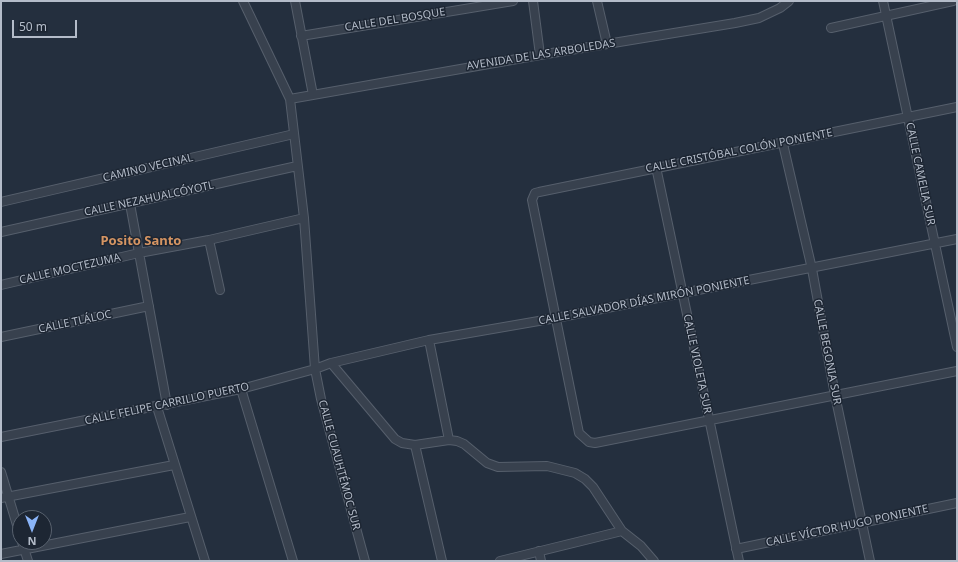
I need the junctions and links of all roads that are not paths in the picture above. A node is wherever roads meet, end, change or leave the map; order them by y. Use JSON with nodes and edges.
{"nodes":[{"id":1,"x":243,"y":1,"type":"edge"},
{"id":2,"x":295,"y":1,"type":"edge"},
{"id":3,"x":513,"y":1,"type":"edge"},
{"id":4,"x":533,"y":1,"type":"edge"},
{"id":5,"x":597,"y":1,"type":"edge"},
{"id":6,"x":788,"y":1,"type":"edge"},
{"id":7,"x":883,"y":1,"type":"edge"},
{"id":8,"x":952,"y":1,"type":"edge"},
{"id":9,"x":886,"y":16,"type":"junction"},
{"id":10,"x":831,"y":28,"type":"dead end"},
{"id":11,"x":301,"y":36,"type":"junction"},
{"id":12,"x":607,"y":44,"type":"junction"},
{"id":13,"x":540,"y":55,"type":"junction"},
{"id":14,"x":313,"y":95,"type":"junction"},
{"id":15,"x":290,"y":99,"type":"junction"},
{"id":16,"x":957,"y":108,"type":"edge"},
{"id":17,"x":909,"y":117,"type":"junction"},
{"id":18,"x":294,"y":134,"type":"junction"},
{"id":19,"x":783,"y":144,"type":"junction"},
{"id":20,"x":297,"y":166,"type":"junction"},
{"id":21,"x":656,"y":167,"type":"junction"},
{"id":22,"x":1,"y":202,"type":"edge"},
{"id":23,"x":130,"y":204,"type":"junction"},
{"id":24,"x":304,"y":218,"type":"junction"},
{"id":25,"x":1,"y":232,"type":"edge"},
{"id":26,"x":957,"y":239,"type":"edge"},
{"id":27,"x":209,"y":240,"type":"junction"},
{"id":28,"x":935,"y":244,"type":"junction"},
{"id":29,"x":139,"y":253,"type":"junction"},
{"id":30,"x":812,"y":269,"type":"junction"},
{"id":31,"x":1,"y":285,"type":"edge"},
{"id":32,"x":220,"y":290,"type":"dead end"},
{"id":33,"x":682,"y":293,"type":"junction"},
{"id":34,"x":149,"y":306,"type":"junction"},
{"id":35,"x":556,"y":318,"type":"junction"},
{"id":36,"x":1,"y":337,"type":"edge"},
{"id":37,"x":429,"y":340,"type":"junction"},
{"id":38,"x":957,"y":347,"type":"edge"},
{"id":39,"x":331,"y":363,"type":"junction"},
{"id":40,"x":315,"y":369,"type":"junction"},
{"id":41,"x":957,"y":371,"type":"edge"},
{"id":42,"x":240,"y":389,"type":"junction"},
{"id":43,"x":835,"y":395,"type":"junction"},
{"id":44,"x":167,"y":405,"type":"junction"},
{"id":45,"x":157,"y":407,"type":"junction"},
{"id":46,"x":709,"y":420,"type":"junction"},
{"id":47,"x":1,"y":437,"type":"edge"},
{"id":48,"x":449,"y":440,"type":"junction"},
{"id":49,"x":415,"y":445,"type":"junction"},
{"id":50,"x":174,"y":465,"type":"junction"},
{"id":51,"x":1,"y":472,"type":"edge"},
{"id":52,"x":5,"y":497,"type":"edge"},
{"id":53,"x":957,"y":503,"type":"edge"},
{"id":54,"x":12,"y":515,"type":"edge"},
{"id":55,"x":190,"y":517,"type":"junction"},
{"id":56,"x":862,"y":522,"type":"junction"},
{"id":57,"x":622,"y":531,"type":"junction"},
{"id":58,"x":52,"y":541,"type":"edge"},
{"id":59,"x":736,"y":549,"type":"junction"},
{"id":60,"x":12,"y":550,"type":"edge"},
{"id":61,"x":24,"y":550,"type":"edge"},
{"id":62,"x":539,"y":552,"type":"junction"},
{"id":63,"x":1,"y":554,"type":"edge"},
{"id":64,"x":28,"y":561,"type":"edge"},
{"id":65,"x":205,"y":561,"type":"edge"},
{"id":66,"x":293,"y":561,"type":"edge"},
{"id":67,"x":365,"y":561,"type":"edge"},
{"id":68,"x":442,"y":561,"type":"edge"},
{"id":69,"x":500,"y":561,"type":"edge"},
{"id":70,"x":541,"y":561,"type":"edge"},
{"id":71,"x":654,"y":561,"type":"edge"},
{"id":72,"x":739,"y":561,"type":"edge"},
{"id":73,"x":870,"y":561,"type":"edge"}],
"edges":[{"from":1,"to":15,"type":"street","name":"CALLE CUAUHTÉMOC SUR"},
{"from":2,"to":11,"type":"street"},
{"from":3,"to":11,"type":"street","name":"CALLE DEL BOSQUE"},
{"from":4,"to":13,"type":"street"},
{"from":5,"to":12,"type":"street"},
{"from":6,"to":12,"type":"street","name":"AVENIDA DE LAS ARBOLEDAS"},
{"from":7,"to":9,"type":"street","name":"CALLE CAMELIA SUR"},
{"from":8,"to":9,"type":"street"},
{"from":9,"to":10,"type":"street"},
{"from":9,"to":17,"type":"street","name":"CALLE CAMELIA SUR"},
{"from":11,"to":14,"type":"street"},
{"from":12,"to":13,"type":"street","name":"AVENIDA DE LAS ARBOLEDAS"},
{"from":13,"to":14,"type":"street","name":"AVENIDA DE LAS ARBOLEDAS"},
{"from":14,"to":15,"type":"street","name":"AVENIDA DE LAS ARBOLEDAS"},
{"from":15,"to":18,"type":"street","name":"CALLE CUAUHTÉMOC SUR"},
{"from":16,"to":17,"type":"street","name":"CALLE CRISTÓBAL COLÓN PONIENTE"},
{"from":17,"to":19,"type":"street","name":"CALLE CRISTÓBAL COLÓN PONIENTE"},
{"from":17,"to":28,"type":"street","name":"CALLE CAMELIA SUR"},
{"from":18,"to":20,"type":"street","name":"CALLE CUAUHTÉMOC SUR"},
{"from":18,"to":22,"type":"street","name":"CAMINO VECINAL"},
{"from":19,"to":21,"type":"street","name":"CALLE CRISTÓBAL COLÓN PONIENTE"},
{"from":19,"to":30,"type":"street","name":"CALLE BEGONIA SUR"},
{"from":20,"to":23,"type":"street","name":"CALLE NEZAHUALCÓYOTL"},
{"from":20,"to":24,"type":"street","name":"CALLE CUAUHTÉMOC SUR"},
{"from":21,"to":33,"type":"street","name":"CALLE VIOLETA SUR"},
{"from":21,"to":35,"type":"street","name":"CALLE CRISTÓBAL COLÓN PONIENTE"},
{"from":23,"to":25,"type":"street","name":"CALLE NEZAHUALCÓYOTL"},
{"from":23,"to":29,"type":"street"},
{"from":24,"to":27,"type":"street","name":"CALLE MOCTEZUMA"},
{"from":24,"to":40,"type":"street","name":"CALLE CUAUHTÉMOC SUR"},
{"from":26,"to":28,"type":"street","name":"CALLE SALVADOR DÍAS MIRÓN PONIENTE"},
{"from":27,"to":29,"type":"street","name":"CALLE MOCTEZUMA"},
{"from":27,"to":32,"type":"street"},
{"from":28,"to":30,"type":"street","name":"CALLE SALVADOR DÍAS MIRÓN PONIENTE"},
{"from":28,"to":38,"type":"street","name":"CALLE CAMELIA SUR"},
{"from":29,"to":31,"type":"street","name":"CALLE MOCTEZUMA"},
{"from":29,"to":34,"type":"street"},
{"from":30,"to":33,"type":"street","name":"CALLE SALVADOR DÍAS MIRÓN PONIENTE"},
{"from":30,"to":43,"type":"street","name":"CALLE BEGONIA SUR"},
{"from":33,"to":35,"type":"street","name":"CALLE SALVADOR DÍAS MIRÓN PONIENTE"},
{"from":33,"to":46,"type":"street","name":"CALLE VIOLETA SUR"},
{"from":34,"to":36,"type":"street","name":"CALLE TLÁLOC"},
{"from":34,"to":44,"type":"street"},
{"from":35,"to":37,"type":"street","name":"CALLE SALVADOR DÍAS MIRÓN PONIENTE"},
{"from":35,"to":46,"type":"street"},
{"from":37,"to":39,"type":"street","name":"CALLE SALVADOR DÍAS MIRÓN PONIENTE"},
{"from":37,"to":48,"type":"street"},
{"from":39,"to":40,"type":"street","name":"CALLE FELIPE CARRILLO PUERTO"},
{"from":39,"to":49,"type":"street"},
{"from":40,"to":42,"type":"street","name":"CALLE FELIPE CARRILLO PUERTO"},
{"from":40,"to":67,"type":"street","name":"CALLE CUAUHTÉMOC SUR"},
{"from":41,"to":43,"type":"street"},
{"from":42,"to":44,"type":"street","name":"CALLE FELIPE CARRILLO PUERTO"},
{"from":42,"to":66,"type":"street"},
{"from":43,"to":46,"type":"street"},
{"from":43,"to":56,"type":"street","name":"CALLE BEGONIA SUR"},
{"from":44,"to":45,"type":"street","name":"CALLE FELIPE CARRILLO PUERTO"},
{"from":45,"to":47,"type":"street","name":"CALLE FELIPE CARRILLO PUERTO"},
{"from":45,"to":50,"type":"street"},
{"from":46,"to":59,"type":"street","name":"CALLE VIOLETA SUR"},
{"from":48,"to":49,"type":"street"},
{"from":48,"to":57,"type":"street"},
{"from":49,"to":68,"type":"street"},
{"from":50,"to":52,"type":"street"},
{"from":50,"to":55,"type":"street"},
{"from":51,"to":52,"type":"street"},
{"from":52,"to":54,"type":"street"},
{"from":53,"to":56,"type":"street","name":"CALLE VÍCTOR HUGO PONIENTE"},
{"from":55,"to":58,"type":"street"},
{"from":55,"to":65,"type":"street"},
{"from":56,"to":59,"type":"street","name":"CALLE VÍCTOR HUGO PONIENTE"},
{"from":56,"to":73,"type":"street","name":"CALLE BEGONIA SUR"},
{"from":57,"to":62,"type":"street"},
{"from":57,"to":71,"type":"street"},
{"from":59,"to":72,"type":"street","name":"CALLE VIOLETA SUR"},
{"from":60,"to":63,"type":"street"},
{"from":61,"to":64,"type":"street"},
{"from":62,"to":69,"type":"street"},
{"from":62,"to":70,"type":"street"}]}
